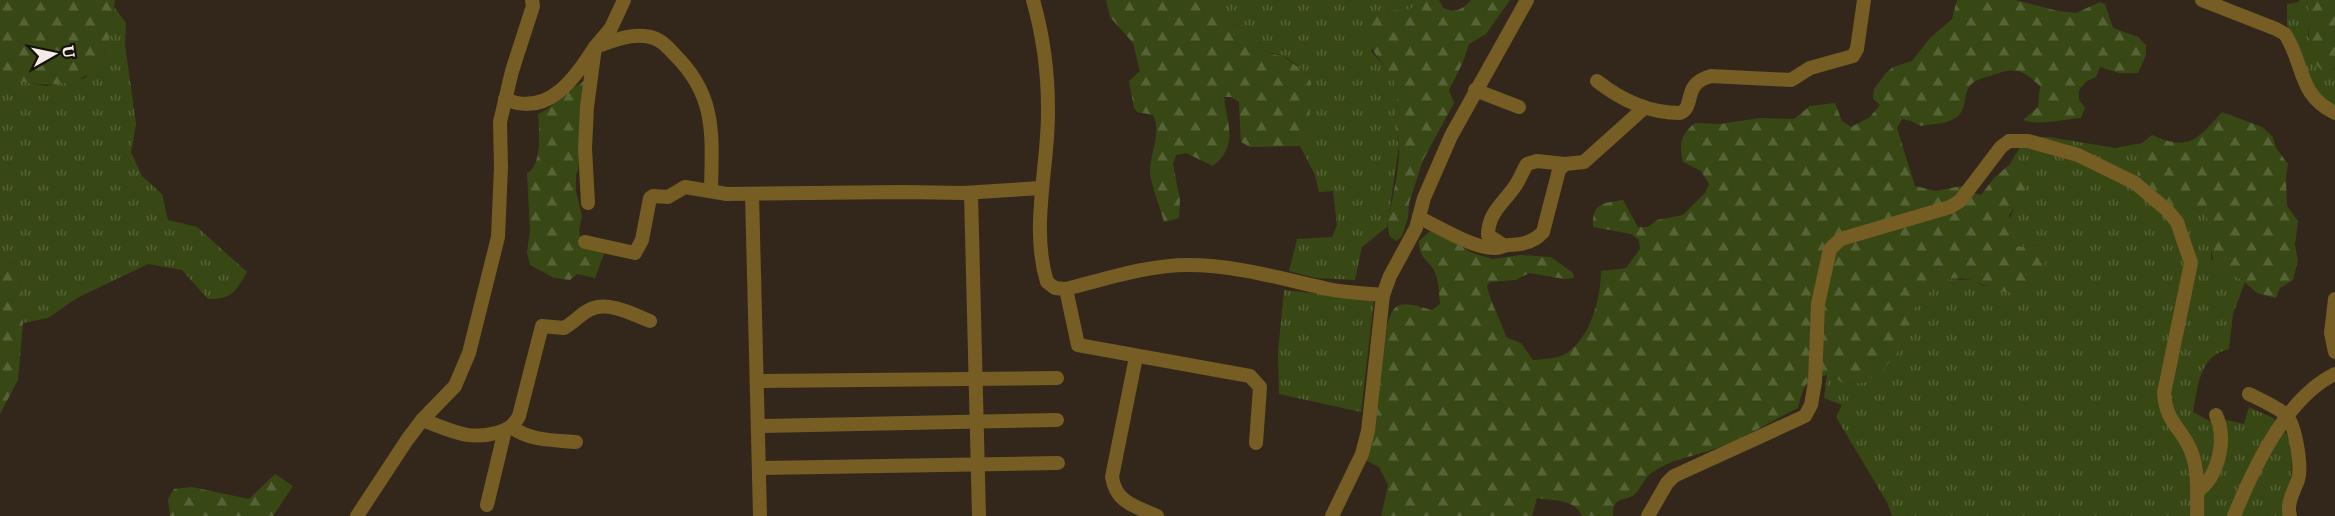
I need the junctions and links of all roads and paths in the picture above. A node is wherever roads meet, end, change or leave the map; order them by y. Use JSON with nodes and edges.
{"nodes":[{"id":1,"x":532,"y":0,"type":"edge"},
{"id":2,"x":624,"y":0,"type":"edge"},
{"id":3,"x":1033,"y":0,"type":"edge"},
{"id":4,"x":1527,"y":0,"type":"edge"},
{"id":5,"x":1864,"y":0,"type":"edge"},
{"id":6,"x":2202,"y":0,"type":"edge"},
{"id":7,"x":595,"y":47,"type":"junction"},
{"id":8,"x":1597,"y":81,"type":"dead end"},
{"id":9,"x":1475,"y":90,"type":"junction"},
{"id":10,"x":504,"y":99,"type":"junction"},
{"id":11,"x":1519,"y":107,"type":"dead end"},
{"id":12,"x":1643,"y":109,"type":"junction"},
{"id":13,"x":2335,"y":113,"type":"edge"},
{"id":14,"x":1565,"y":164,"type":"junction"},
{"id":15,"x":1041,"y":188,"type":"junction"},
{"id":16,"x":711,"y":191,"type":"junction"},
{"id":17,"x":971,"y":193,"type":"junction"},
{"id":18,"x":752,"y":194,"type":"junction"},
{"id":19,"x":588,"y":203,"type":"dead end"},
{"id":20,"x":1420,"y":218,"type":"junction"},
{"id":21,"x":585,"y":242,"type":"dead end"},
{"id":22,"x":1503,"y":245,"type":"junction"},
{"id":23,"x":1066,"y":289,"type":"junction"},
{"id":24,"x":1383,"y":295,"type":"junction"},
{"id":25,"x":2335,"y":299,"type":"edge"},
{"id":26,"x":650,"y":321,"type":"dead end"},
{"id":27,"x":2335,"y":352,"type":"edge"},
{"id":28,"x":1136,"y":357,"type":"junction"},
{"id":29,"x":2335,"y":374,"type":"edge"},
{"id":30,"x":1057,"y":378,"type":"dead end"},
{"id":31,"x":976,"y":379,"type":"junction"},
{"id":32,"x":757,"y":381,"type":"junction"},
{"id":33,"x":2249,"y":394,"type":"dead end"},
{"id":34,"x":2216,"y":415,"type":"dead end"},
{"id":35,"x":2287,"y":416,"type":"junction"},
{"id":36,"x":422,"y":420,"type":"junction"},
{"id":37,"x":1057,"y":420,"type":"dead end"},
{"id":38,"x":977,"y":421,"type":"junction"},
{"id":39,"x":758,"y":426,"type":"junction"},
{"id":40,"x":508,"y":428,"type":"junction"},
{"id":41,"x":576,"y":442,"type":"dead end"},
{"id":42,"x":1256,"y":443,"type":"dead end"},
{"id":43,"x":1058,"y":463,"type":"dead end"},
{"id":44,"x":978,"y":464,"type":"junction"},
{"id":45,"x":759,"y":468,"type":"junction"},
{"id":46,"x":2198,"y":492,"type":"junction"},
{"id":47,"x":487,"y":505,"type":"dead end"},
{"id":48,"x":357,"y":516,"type":"edge"},
{"id":49,"x":760,"y":516,"type":"edge"},
{"id":50,"x":979,"y":516,"type":"edge"},
{"id":51,"x":1157,"y":516,"type":"edge"},
{"id":52,"x":1332,"y":516,"type":"edge"},
{"id":53,"x":1647,"y":516,"type":"edge"},
{"id":54,"x":2197,"y":516,"type":"edge"},
{"id":55,"x":2234,"y":516,"type":"edge"},
{"id":56,"x":2290,"y":516,"type":"edge"}],
"edges":[{"from":1,"to":10,"type":"street"},
{"from":2,"to":7,"type":"street"},
{"from":3,"to":15,"type":"street"},
{"from":4,"to":9,"type":"street"},
{"from":5,"to":12,"type":"street"},
{"from":6,"to":13,"type":"street"},
{"from":7,"to":10,"type":"street"},
{"from":7,"to":16,"type":"street"},
{"from":7,"to":19,"type":"street"},
{"from":8,"to":12,"type":"street"},
{"from":9,"to":11,"type":"street"},
{"from":9,"to":20,"type":"street"},
{"from":10,"to":36,"type":"street"},
{"from":12,"to":14,"type":"street"},
{"from":14,"to":22,"type":"street"},
{"from":14,"to":22,"type":"street"},
{"from":15,"to":17,"type":"street"},
{"from":15,"to":23,"type":"street"},
{"from":16,"to":18,"type":"street"},
{"from":16,"to":21,"type":"street"},
{"from":17,"to":18,"type":"street"},
{"from":17,"to":31,"type":"street"},
{"from":18,"to":32,"type":"street"},
{"from":20,"to":22,"type":"street"},
{"from":20,"to":24,"type":"street"},
{"from":23,"to":24,"type":"street"},
{"from":23,"to":28,"type":"street"},
{"from":24,"to":52,"type":"street"},
{"from":25,"to":27,"type":"street"},
{"from":26,"to":40,"type":"street"},
{"from":28,"to":42,"type":"street"},
{"from":28,"to":51,"type":"street"},
{"from":29,"to":35,"type":"street"},
{"from":30,"to":31,"type":"street"},
{"from":31,"to":32,"type":"street"},
{"from":31,"to":38,"type":"street"},
{"from":32,"to":39,"type":"street"},
{"from":33,"to":35,"type":"street"},
{"from":34,"to":46,"type":"street"},
{"from":35,"to":55,"type":"street"},
{"from":35,"to":56,"type":"street"},
{"from":36,"to":40,"type":"street"},
{"from":36,"to":48,"type":"street"},
{"from":37,"to":38,"type":"street"},
{"from":38,"to":39,"type":"street"},
{"from":38,"to":44,"type":"street"},
{"from":39,"to":45,"type":"street"},
{"from":40,"to":41,"type":"street"},
{"from":40,"to":47,"type":"street"},
{"from":43,"to":44,"type":"street"},
{"from":44,"to":45,"type":"street"},
{"from":44,"to":50,"type":"street"},
{"from":45,"to":49,"type":"street"},
{"from":46,"to":53,"type":"street"},
{"from":46,"to":54,"type":"street"}]}
